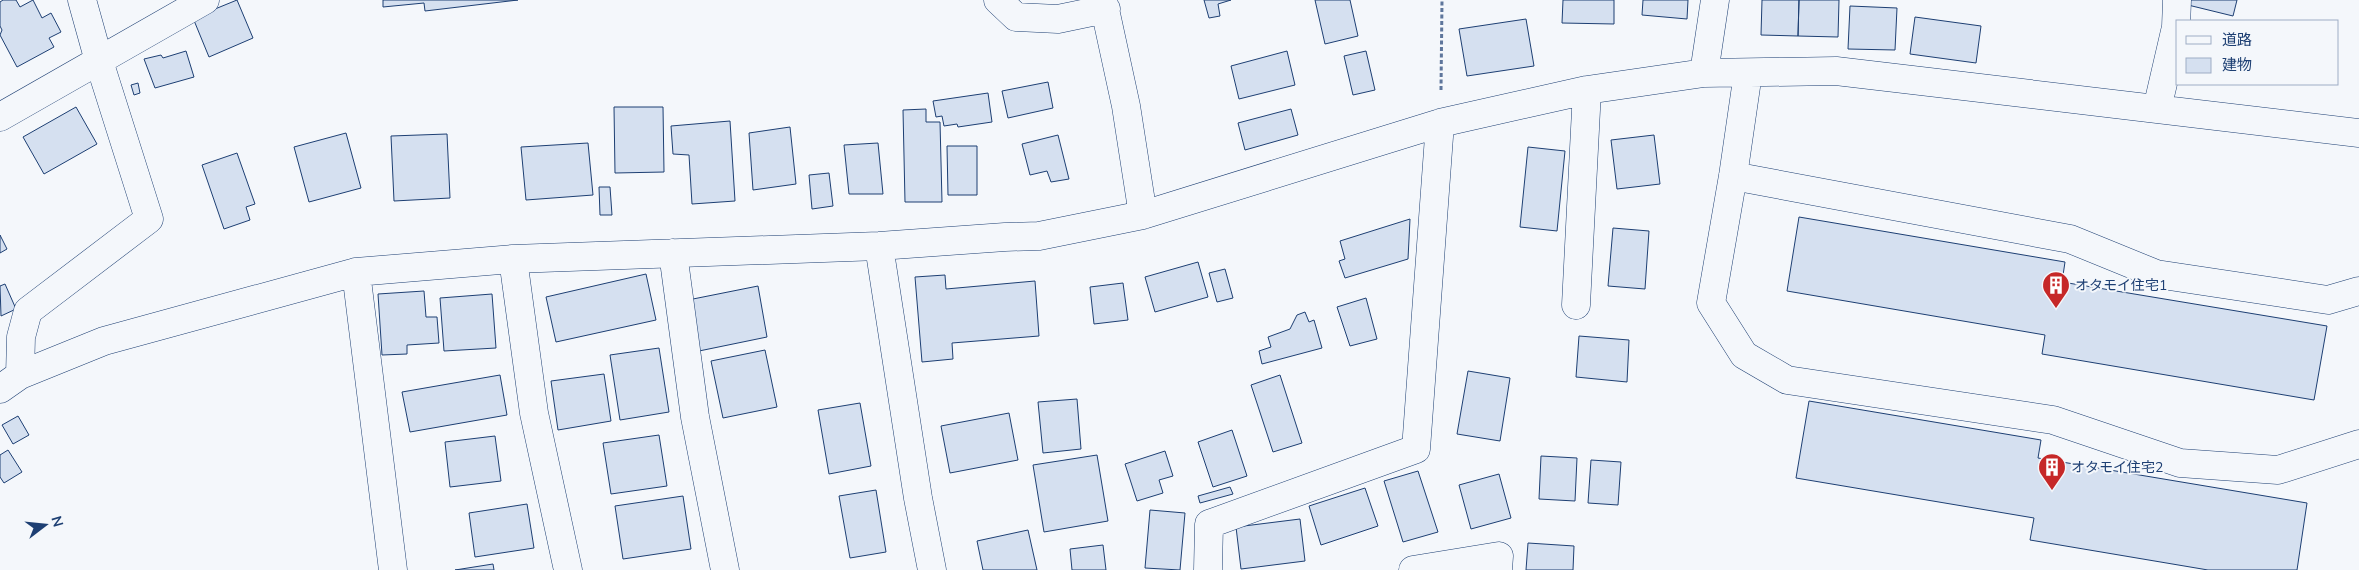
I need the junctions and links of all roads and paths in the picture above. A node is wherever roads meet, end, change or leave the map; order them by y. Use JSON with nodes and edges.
{"nodes":[{"id":1,"x":82,"y":0,"type":"edge"},
{"id":2,"x":205,"y":0,"type":"edge"},
{"id":3,"x":998,"y":0,"type":"edge"},
{"id":4,"x":1442,"y":0,"type":"edge"},
{"id":5,"x":1715,"y":0,"type":"edge"},
{"id":6,"x":2177,"y":0,"type":"edge"},
{"id":7,"x":1105,"y":5,"type":"edge"},
{"id":8,"x":2176,"y":20,"type":"edge"},
{"id":9,"x":2176,"y":27,"type":"edge"},
{"id":10,"x":99,"y":61,"type":"junction"},
{"id":11,"x":1704,"y":73,"type":"junction"},
{"id":12,"x":1748,"y":73,"type":"junction"},
{"id":13,"x":1587,"y":90,"type":"junction"},
{"id":14,"x":2157,"y":109,"type":"junction"},
{"id":15,"x":0,"y":118,"type":"edge"},
{"id":16,"x":1440,"y":123,"type":"junction"},
{"id":17,"x":2359,"y":133,"type":"edge"},
{"id":18,"x":1734,"y":176,"type":"junction"},
{"id":19,"x":1143,"y":215,"type":"junction"},
{"id":20,"x":880,"y":246,"type":"junction"},
{"id":21,"x":673,"y":253,"type":"junction"},
{"id":22,"x":513,"y":259,"type":"junction"},
{"id":23,"x":356,"y":272,"type":"junction"},
{"id":24,"x":2359,"y":291,"type":"edge"},
{"id":25,"x":1576,"y":305,"type":"dead end"},
{"id":26,"x":10,"y":382,"type":"edge"},
{"id":27,"x":2359,"y":444,"type":"edge"},
{"id":28,"x":393,"y":570,"type":"edge"},
{"id":29,"x":568,"y":570,"type":"edge"},
{"id":30,"x":725,"y":570,"type":"edge"},
{"id":31,"x":932,"y":570,"type":"edge"},
{"id":32,"x":1208,"y":570,"type":"edge"},
{"id":33,"x":1413,"y":570,"type":"edge"},
{"id":34,"x":1498,"y":570,"type":"edge"}],
"edges":[{"from":1,"to":10,"type":"street"},
{"from":2,"to":10,"type":"street"},
{"from":3,"to":7,"type":"street"},
{"from":4,"to":16,"type":"path"},
{"from":5,"to":11,"type":"street"},
{"from":6,"to":8,"type":"street"},
{"from":7,"to":19,"type":"street"},
{"from":9,"to":14,"type":"street"},
{"from":10,"to":15,"type":"street"},
{"from":10,"to":26,"type":"street"},
{"from":11,"to":12,"type":"street"},
{"from":11,"to":13,"type":"street"},
{"from":12,"to":14,"type":"street"},
{"from":12,"to":18,"type":"street"},
{"from":13,"to":16,"type":"street"},
{"from":13,"to":25,"type":"street"},
{"from":14,"to":17,"type":"street"},
{"from":16,"to":19,"type":"street"},
{"from":16,"to":32,"type":"street"},
{"from":18,"to":24,"type":"street"},
{"from":18,"to":27,"type":"street"},
{"from":19,"to":20,"type":"street"},
{"from":20,"to":21,"type":"street"},
{"from":20,"to":31,"type":"street"},
{"from":21,"to":22,"type":"street"},
{"from":21,"to":30,"type":"street"},
{"from":22,"to":23,"type":"street"},
{"from":22,"to":29,"type":"street"},
{"from":23,"to":26,"type":"street"},
{"from":23,"to":28,"type":"street"},
{"from":33,"to":34,"type":"street"}]}
